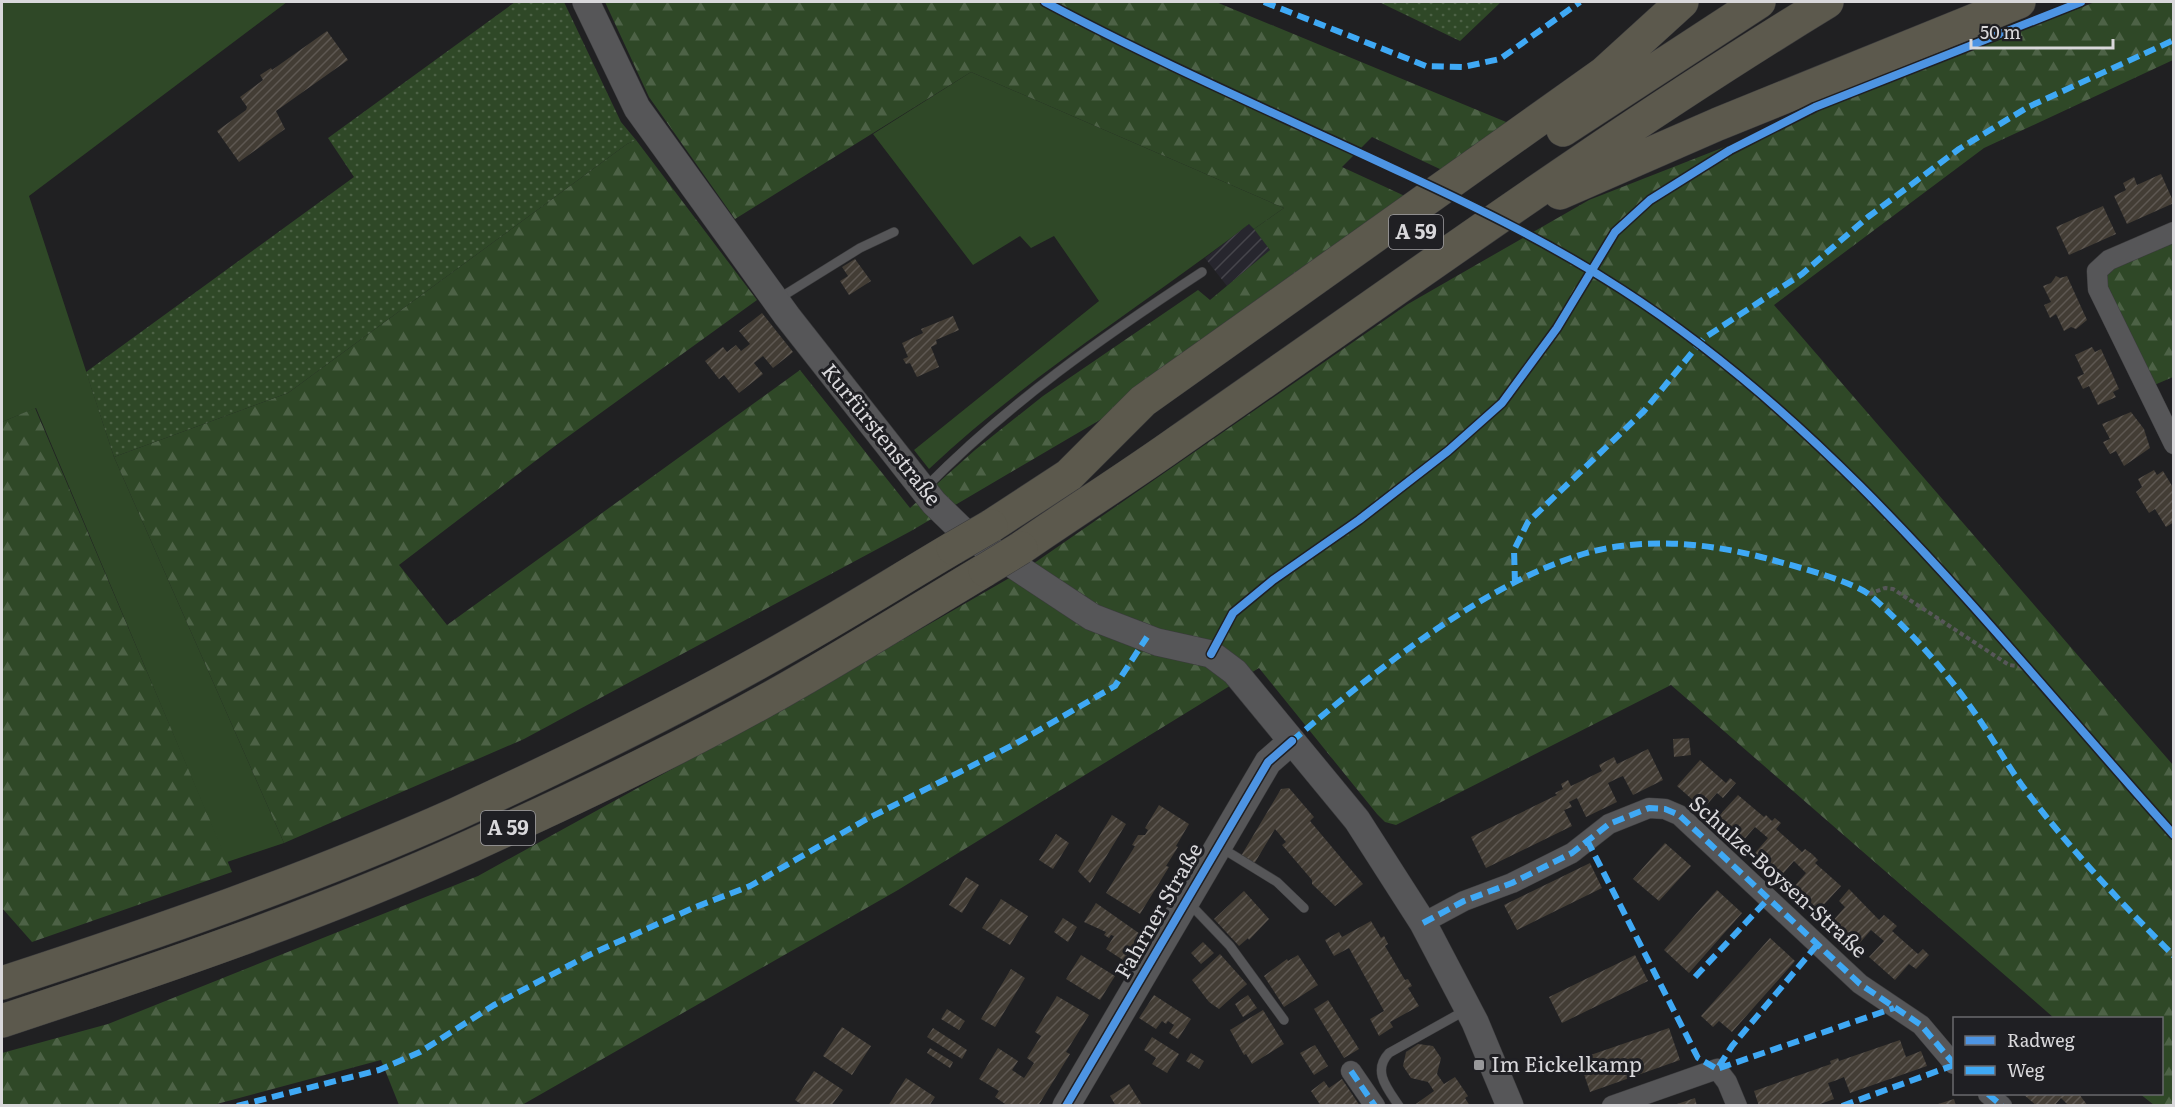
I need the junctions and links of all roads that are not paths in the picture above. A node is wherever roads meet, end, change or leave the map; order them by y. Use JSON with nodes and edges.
{"nodes":[{"id":1,"x":586,"y":2,"type":"edge"},
{"id":2,"x":1682,"y":2,"type":"edge"},
{"id":3,"x":1759,"y":2,"type":"edge"},
{"id":4,"x":1827,"y":2,"type":"edge"},
{"id":5,"x":2019,"y":2,"type":"edge"},
{"id":6,"x":1479,"y":229,"type":"junction"},
{"id":7,"x":894,"y":232,"type":"dead end"},
{"id":8,"x":2174,"y":232,"type":"edge"},
{"id":9,"x":1202,"y":272,"type":"dead end"},
{"id":10,"x":776,"y":300,"type":"junction"},
{"id":11,"x":2174,"y":444,"type":"edge"},
{"id":12,"x":1076,"y":468,"type":"junction"},
{"id":13,"x":924,"y":490,"type":"junction"},
{"id":14,"x":1292,"y":741,"type":"junction"},
{"id":15,"x":1218,"y":846,"type":"junction"},
{"id":16,"x":1187,"y":900,"type":"junction"},
{"id":17,"x":1304,"y":908,"type":"dead end"},
{"id":18,"x":1423,"y":923,"type":"junction"},
{"id":19,"x":2,"y":983,"type":"edge"},
{"id":20,"x":1468,"y":1008,"type":"junction"},
{"id":21,"x":1284,"y":1020,"type":"dead end"},
{"id":22,"x":2,"y":1022,"type":"edge"},
{"id":23,"x":1953,"y":1063,"type":"edge"},
{"id":24,"x":1351,"y":1071,"type":"dead end"},
{"id":25,"x":1989,"y":1095,"type":"edge"},
{"id":26,"x":1505,"y":1104,"type":"edge"},
{"id":27,"x":1066,"y":1106,"type":"edge"},
{"id":28,"x":1375,"y":1106,"type":"edge"},
{"id":29,"x":1399,"y":1106,"type":"edge"},
{"id":30,"x":1612,"y":1106,"type":"edge"},
{"id":31,"x":1737,"y":1106,"type":"edge"},
{"id":32,"x":2002,"y":1106,"type":"edge"}],
"edges":[{"from":1,"to":10,"type":"street","name":"Kurfürstenstraße"},
{"from":2,"to":12,"type":"highway"},
{"from":3,"to":12,"type":"highway","number":"A 59"},
{"from":4,"to":6,"type":"highway","number":"A 59"},
{"from":5,"to":6,"type":"highway"},
{"from":6,"to":22,"type":"highway","number":"A 59","bridge":true},
{"from":7,"to":10,"type":"lane"},
{"from":8,"to":11,"type":"street"},
{"from":9,"to":13,"type":"lane"},
{"from":10,"to":13,"type":"street","name":"Kurfürstenstraße"},
{"from":12,"to":19,"type":"highway","number":"A 59","bridge":true},
{"from":13,"to":14,"type":"street","name":"Kurfürstenstraße"},
{"from":14,"to":15,"type":"street","name":"Fahrner Straße"},
{"from":14,"to":18,"type":"street"},
{"from":15,"to":16,"type":"street","name":"Fahrner Straße"},
{"from":15,"to":17,"type":"lane"},
{"from":16,"to":21,"type":"lane"},
{"from":16,"to":27,"type":"street","name":"Fahrner Straße"},
{"from":18,"to":20,"type":"street"},
{"from":18,"to":23,"type":"street","name":"Schulze-Boysen-Straße"},
{"from":20,"to":26,"type":"street"},
{"from":20,"to":29,"type":"lane"},
{"from":24,"to":28,"type":"street"},
{"from":25,"to":32,"type":"street"},
{"from":30,"to":31,"type":"street"}]}
